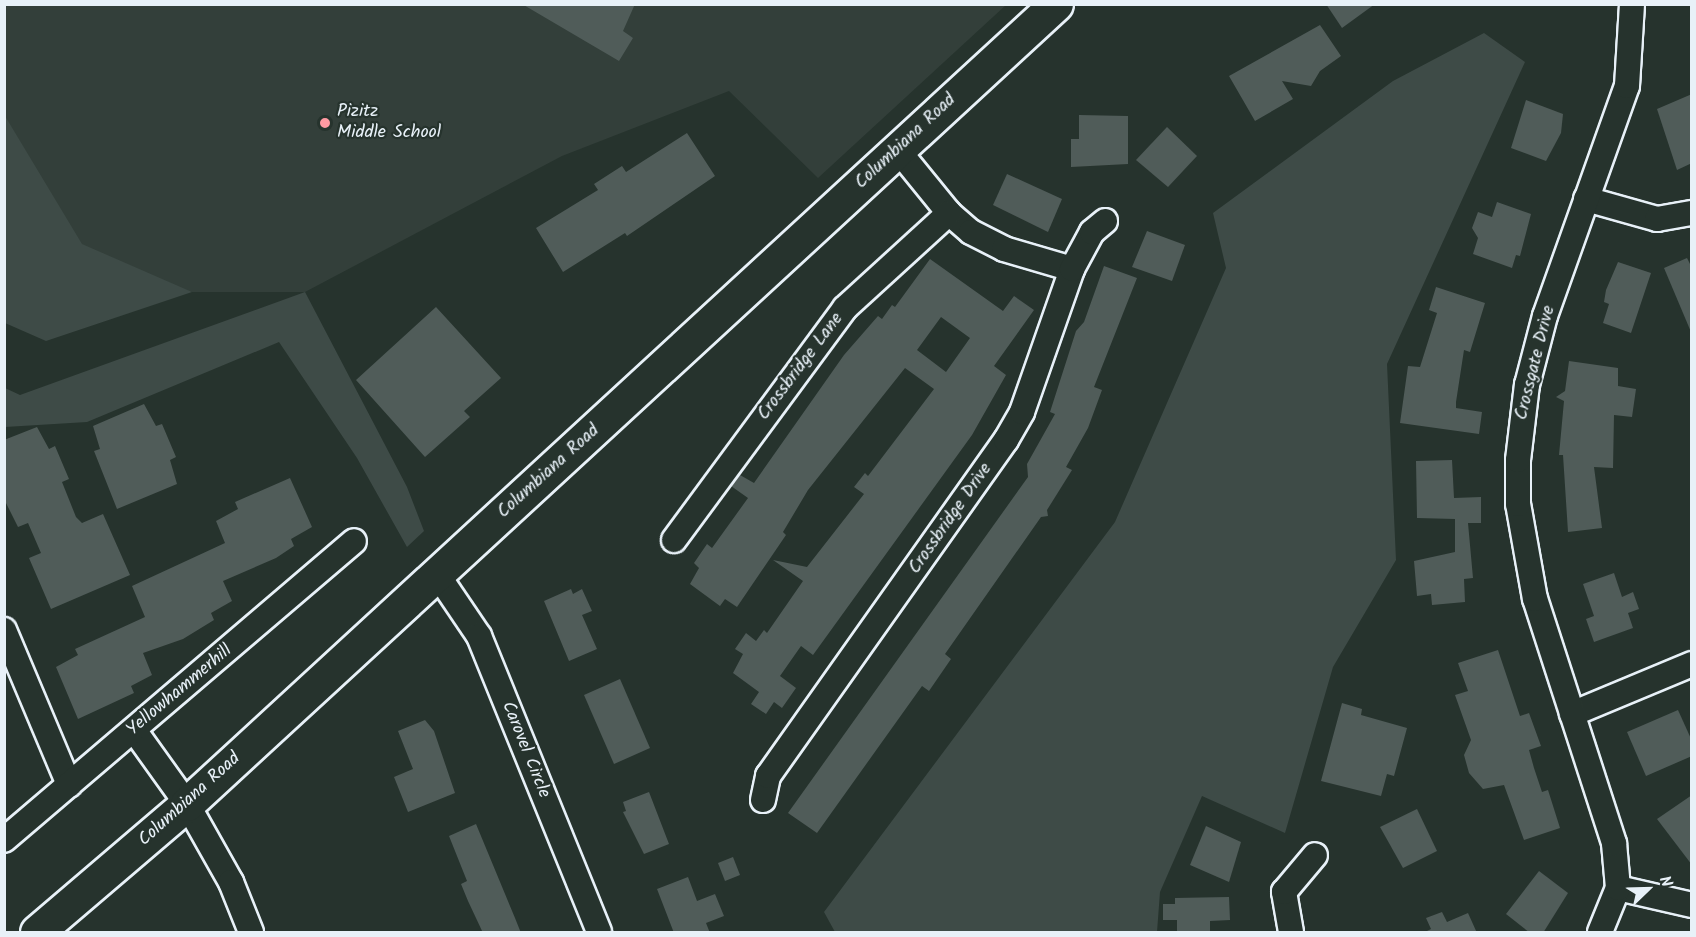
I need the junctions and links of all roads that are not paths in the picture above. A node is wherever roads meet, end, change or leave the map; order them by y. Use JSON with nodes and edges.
{"nodes":[{"id":1,"x":1056,"y":4,"type":"edge"},
{"id":2,"x":1632,"y":4,"type":"edge"},
{"id":3,"x":897,"y":149,"type":"junction"},
{"id":4,"x":1587,"y":199,"type":"junction"},
{"id":5,"x":949,"y":213,"type":"junction"},
{"id":6,"x":1692,"y":213,"type":"edge"},
{"id":7,"x":1106,"y":220,"type":"dead end"},
{"id":8,"x":1072,"y":269,"type":"junction"},
{"id":9,"x":674,"y":540,"type":"dead end"},
{"id":10,"x":354,"y":541,"type":"dead end"},
{"id":11,"x":437,"y":574,"type":"junction"},
{"id":12,"x":4,"y":630,"type":"edge"},
{"id":13,"x":1692,"y":664,"type":"edge"},
{"id":14,"x":11,"y":666,"type":"edge"},
{"id":15,"x":1572,"y":714,"type":"junction"},
{"id":16,"x":134,"y":730,"type":"junction"},
{"id":17,"x":69,"y":785,"type":"junction"},
{"id":18,"x":763,"y":800,"type":"dead end"},
{"id":19,"x":187,"y":804,"type":"junction"},
{"id":20,"x":4,"y":840,"type":"edge"},
{"id":21,"x":1315,"y":855,"type":"dead end"},
{"id":22,"x":1618,"y":888,"type":"junction"},
{"id":23,"x":1692,"y":905,"type":"edge"},
{"id":24,"x":37,"y":933,"type":"edge"},
{"id":25,"x":251,"y":933,"type":"edge"},
{"id":26,"x":600,"y":933,"type":"edge"},
{"id":27,"x":1291,"y":933,"type":"edge"},
{"id":28,"x":1600,"y":933,"type":"edge"}],
"edges":[{"from":1,"to":3,"type":"main road","name":"Columbiana Road"},
{"from":2,"to":4,"type":"street","name":"Crossgate Drive"},
{"from":3,"to":5,"type":"street"},
{"from":3,"to":11,"type":"main road","name":"Columbiana Road"},
{"from":4,"to":6,"type":"street"},
{"from":4,"to":15,"type":"street","name":"Crossgate Drive"},
{"from":5,"to":8,"type":"street"},
{"from":5,"to":9,"type":"street","name":"Crossbridge Lane"},
{"from":7,"to":8,"type":"street","name":"Crossbridge Drive"},
{"from":8,"to":18,"type":"street","name":"Crossbridge Drive"},
{"from":10,"to":16,"type":"street","name":"Yellowhammerhill"},
{"from":11,"to":19,"type":"main road","name":"Columbiana Road"},
{"from":11,"to":26,"type":"street","name":"Carovel Circle"},
{"from":12,"to":14,"type":"street"},
{"from":13,"to":15,"type":"street"},
{"from":14,"to":17,"type":"street"},
{"from":15,"to":22,"type":"street","name":"Crossgate Drive"},
{"from":16,"to":17,"type":"street","name":"Yellowhammerhill"},
{"from":16,"to":19,"type":"street"},
{"from":17,"to":20,"type":"street","name":"Yellowhammerhill"},
{"from":19,"to":24,"type":"main road","name":"Columbiana Road"},
{"from":19,"to":25,"type":"street"},
{"from":21,"to":27,"type":"street"},
{"from":22,"to":23,"type":"street"},
{"from":22,"to":28,"type":"street","name":"Crossgate Drive"}]}
